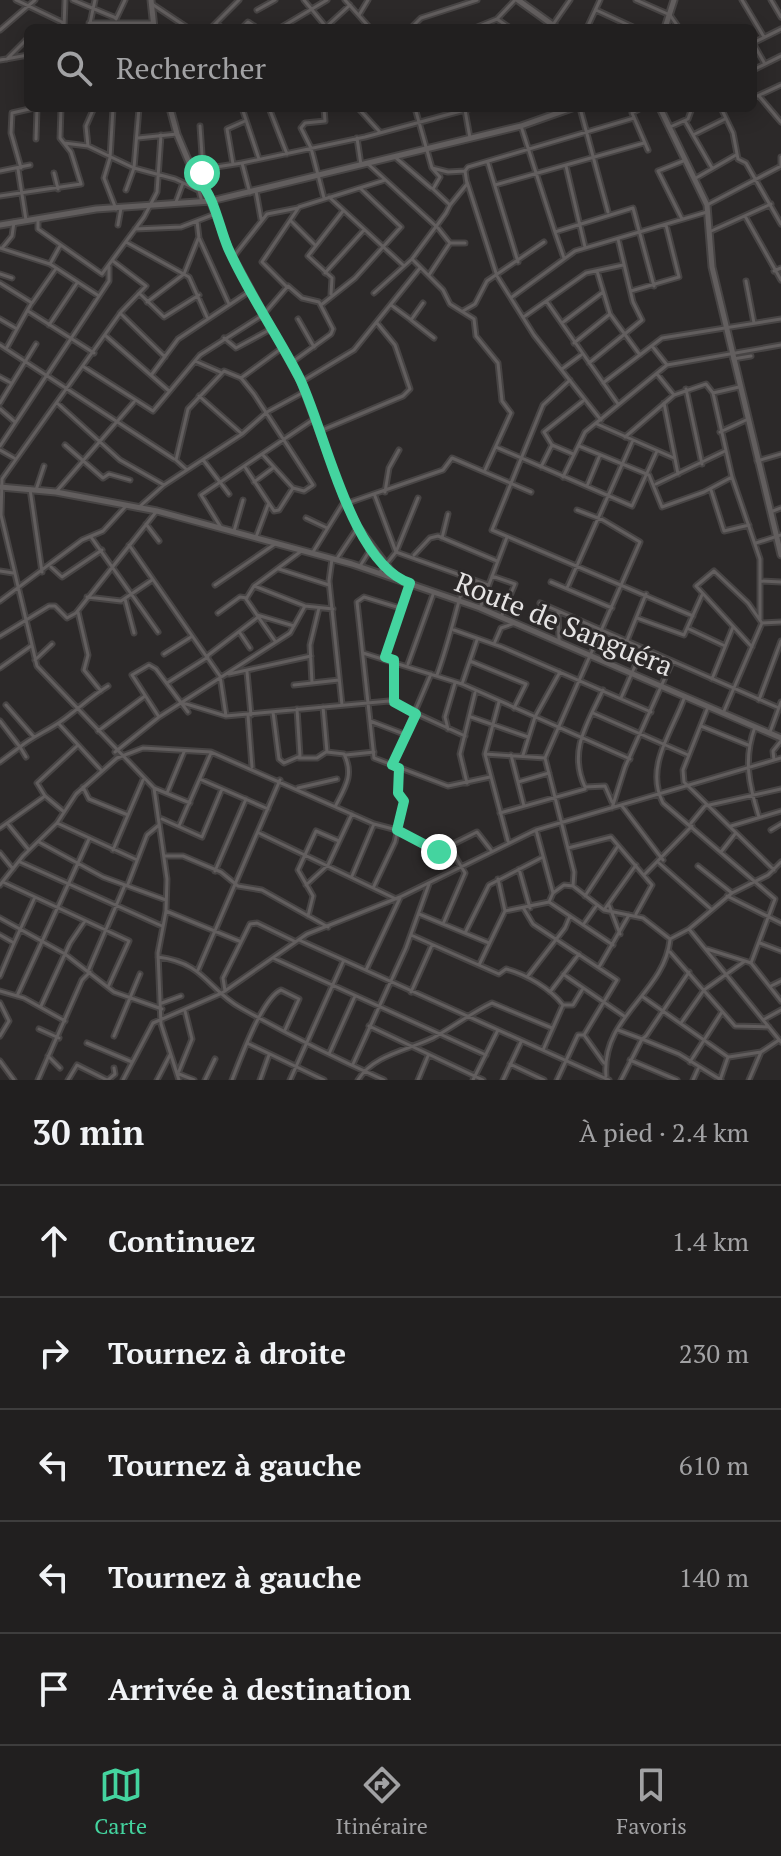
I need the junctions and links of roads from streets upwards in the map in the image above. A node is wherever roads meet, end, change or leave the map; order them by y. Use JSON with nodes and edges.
{"nodes":[{"id":1,"x":16,"y":0,"type":"edge"},
{"id":2,"x":35,"y":0,"type":"edge"},
{"id":3,"x":65,"y":0,"type":"edge"},
{"id":4,"x":73,"y":0,"type":"edge"},
{"id":5,"x":95,"y":0,"type":"edge"},
{"id":6,"x":125,"y":0,"type":"edge"},
{"id":7,"x":275,"y":0,"type":"edge"},
{"id":8,"x":304,"y":0,"type":"edge"},
{"id":9,"x":327,"y":0,"type":"edge"},
{"id":10,"x":345,"y":0,"type":"edge"},
{"id":11,"x":368,"y":0,"type":"edge"},
{"id":12,"x":516,"y":0,"type":"edge"},
{"id":13,"x":600,"y":0,"type":"edge"},
{"id":14,"x":636,"y":0,"type":"edge"},
{"id":15,"x":674,"y":0,"type":"edge"},
{"id":16,"x":742,"y":0,"type":"edge"},
{"id":17,"x":771,"y":0,"type":"edge"},
{"id":18,"x":237,"y":1,"type":"edge"},
{"id":19,"x":473,"y":1,"type":"edge"},
{"id":20,"x":567,"y":1,"type":"edge"},
{"id":21,"x":152,"y":2,"type":"edge"},
{"id":22,"x":350,"y":5,"type":"junction"},
{"id":23,"x":25,"y":7,"type":"junction"},
{"id":24,"x":92,"y":9,"type":"junction"},
{"id":25,"x":257,"y":10,"type":"dead end"},
{"id":26,"x":311,"y":10,"type":"junction"},
{"id":27,"x":596,"y":10,"type":"junction"},
{"id":28,"x":779,"y":10,"type":"edge"},
{"id":29,"x":359,"y":15,"type":"junction"},
{"id":30,"x":670,"y":15,"type":"junction"},
{"id":31,"x":781,"y":17,"type":"edge"},
{"id":32,"x":497,"y":19,"type":"junction"},
{"id":33,"x":618,"y":20,"type":"junction"},
{"id":34,"x":116,"y":21,"type":"junction"},
{"id":35,"x":58,"y":24,"type":"edge"},
{"id":36,"x":62,"y":24,"type":"edge"},
{"id":37,"x":89,"y":24,"type":"edge"},
{"id":38,"x":100,"y":24,"type":"edge"},
{"id":39,"x":139,"y":24,"type":"edge"},
{"id":40,"x":154,"y":24,"type":"edge"},
{"id":41,"x":182,"y":24,"type":"edge"},
{"id":42,"x":216,"y":24,"type":"edge"},
{"id":43,"x":287,"y":24,"type":"edge"},
{"id":44,"x":323,"y":24,"type":"edge"},
{"id":45,"x":329,"y":24,"type":"edge"},
{"id":46,"x":367,"y":24,"type":"edge"},
{"id":47,"x":415,"y":24,"type":"edge"},
{"id":48,"x":490,"y":24,"type":"edge"},
{"id":49,"x":504,"y":24,"type":"edge"},
{"id":50,"x":552,"y":24,"type":"edge"},
{"id":51,"x":556,"y":24,"type":"edge"},
{"id":52,"x":589,"y":24,"type":"edge"},
{"id":53,"x":616,"y":24,"type":"edge"},
{"id":54,"x":626,"y":24,"type":"edge"},
{"id":55,"x":667,"y":24,"type":"edge"},
{"id":56,"x":676,"y":24,"type":"edge"},
{"id":57,"x":756,"y":24,"type":"edge"},
{"id":58,"x":757,"y":25,"type":"edge"},
{"id":59,"x":781,"y":29,"type":"edge"},
{"id":60,"x":0,"y":30,"type":"edge"},
{"id":61,"x":764,"y":37,"type":"junction"},
{"id":62,"x":757,"y":41,"type":"edge"},
{"id":63,"x":24,"y":42,"type":"edge"},
{"id":64,"x":757,"y":50,"type":"edge"},
{"id":65,"x":24,"y":56,"type":"edge"},
{"id":66,"x":781,"y":56,"type":"edge"},
{"id":67,"x":7,"y":59,"type":"junction"},
{"id":68,"x":0,"y":60,"type":"edge"},
{"id":69,"x":765,"y":64,"type":"junction"},
{"id":70,"x":757,"y":68,"type":"edge"},
{"id":71,"x":781,"y":85,"type":"edge"},
{"id":72,"x":759,"y":96,"type":"joint"},
{"id":73,"x":24,"y":110,"type":"edge"},
{"id":74,"x":36,"y":112,"type":"edge"},
{"id":75,"x":61,"y":112,"type":"edge"},
{"id":76,"x":92,"y":112,"type":"edge"},
{"id":77,"x":113,"y":112,"type":"edge"},
{"id":78,"x":139,"y":112,"type":"edge"},
{"id":79,"x":171,"y":112,"type":"edge"},
{"id":80,"x":243,"y":112,"type":"edge"},
{"id":81,"x":271,"y":112,"type":"edge"},
{"id":82,"x":324,"y":112,"type":"edge"},
{"id":83,"x":362,"y":112,"type":"edge"},
{"id":84,"x":416,"y":112,"type":"edge"},
{"id":85,"x":455,"y":112,"type":"edge"},
{"id":86,"x":466,"y":112,"type":"edge"},
{"id":87,"x":561,"y":112,"type":"edge"},
{"id":88,"x":581,"y":112,"type":"edge"},
{"id":89,"x":634,"y":112,"type":"edge"},
{"id":90,"x":662,"y":112,"type":"edge"},
{"id":91,"x":692,"y":112,"type":"edge"},
{"id":92,"x":722,"y":112,"type":"edge"},
{"id":93,"x":634,"y":118,"type":"junction"},
{"id":94,"x":725,"y":119,"type":"junction"},
{"id":95,"x":245,"y":121,"type":"junction"},
{"id":96,"x":685,"y":121,"type":"junction"},
{"id":97,"x":420,"y":122,"type":"junction"},
{"id":98,"x":781,"y":122,"type":"edge"},
{"id":99,"x":200,"y":126,"type":"dead end"},
{"id":100,"x":521,"y":126,"type":"junction"},
{"id":101,"x":669,"y":127,"type":"junction"},
{"id":102,"x":379,"y":131,"type":"junction"},
{"id":103,"x":177,"y":134,"type":"junction"},
{"id":104,"x":587,"y":134,"type":"junction"},
{"id":105,"x":161,"y":135,"type":"junction"},
{"id":106,"x":693,"y":135,"type":"junction"},
{"id":107,"x":138,"y":138,"type":"junction"},
{"id":108,"x":357,"y":138,"type":"junction"},
{"id":109,"x":470,"y":138,"type":"junction"},
{"id":110,"x":36,"y":139,"type":"dead end"},
{"id":111,"x":62,"y":143,"type":"junction"},
{"id":112,"x":644,"y":143,"type":"junction"},
{"id":113,"x":88,"y":146,"type":"junction"},
{"id":114,"x":311,"y":148,"type":"junction"},
{"id":115,"x":426,"y":148,"type":"junction"},
{"id":116,"x":528,"y":150,"type":"junction"},
{"id":117,"x":648,"y":150,"type":"dead end"},
{"id":118,"x":110,"y":153,"type":"junction"},
{"id":119,"x":287,"y":154,"type":"junction"},
{"id":120,"x":736,"y":155,"type":"junction"},
{"id":121,"x":395,"y":157,"type":"junction"},
{"id":122,"x":781,"y":157,"type":"edge"},
{"id":123,"x":259,"y":159,"type":"junction"},
{"id":124,"x":594,"y":159,"type":"junction"},
{"id":125,"x":687,"y":160,"type":"junction"},
{"id":126,"x":488,"y":161,"type":"junction"},
{"id":127,"x":242,"y":163,"type":"junction"},
{"id":128,"x":233,"y":164,"type":"junction"},
{"id":129,"x":364,"y":164,"type":"junction"},
{"id":130,"x":30,"y":165,"type":"dead end"},
{"id":131,"x":566,"y":166,"type":"junction"},
{"id":132,"x":781,"y":166,"type":"edge"},
{"id":133,"x":19,"y":168,"type":"junction"},
{"id":134,"x":134,"y":168,"type":"junction"},
{"id":135,"x":712,"y":168,"type":"junction"},
{"id":136,"x":203,"y":169,"type":"junction"},
{"id":137,"x":433,"y":169,"type":"junction"},
{"id":138,"x":0,"y":171,"type":"edge"},
{"id":139,"x":444,"y":171,"type":"junction"},
{"id":140,"x":465,"y":171,"type":"junction"},
{"id":141,"x":54,"y":173,"type":"dead end"},
{"id":142,"x":538,"y":173,"type":"junction"},
{"id":143,"x":159,"y":175,"type":"junction"},
{"id":144,"x":318,"y":175,"type":"junction"},
{"id":145,"x":440,"y":177,"type":"junction"},
{"id":146,"x":696,"y":178,"type":"junction"},
{"id":147,"x":198,"y":180,"type":"junction"},
{"id":148,"x":385,"y":180,"type":"junction"},
{"id":149,"x":756,"y":181,"type":"junction"},
{"id":150,"x":467,"y":182,"type":"junction"},
{"id":151,"x":183,"y":183,"type":"junction"},
{"id":152,"x":495,"y":185,"type":"junction"},
{"id":153,"x":58,"y":189,"type":"junction"},
{"id":154,"x":361,"y":189,"type":"junction"},
{"id":155,"x":433,"y":189,"type":"junction"},
{"id":156,"x":126,"y":190,"type":"dead end"},
{"id":157,"x":198,"y":190,"type":"junction"},
{"id":158,"x":253,"y":192,"type":"junction"},
{"id":159,"x":23,"y":193,"type":"junction"},
{"id":160,"x":0,"y":196,"type":"edge"},
{"id":161,"x":326,"y":198,"type":"junction"},
{"id":162,"x":211,"y":201,"type":"junction"},
{"id":163,"x":202,"y":202,"type":"junction"},
{"id":164,"x":771,"y":204,"type":"junction"},
{"id":165,"x":174,"y":205,"type":"junction"},
{"id":166,"x":450,"y":205,"type":"junction"},
{"id":167,"x":150,"y":206,"type":"junction"},
{"id":168,"x":298,"y":208,"type":"junction"},
{"id":169,"x":707,"y":208,"type":"junction"},
{"id":170,"x":119,"y":209,"type":"junction"},
{"id":171,"x":343,"y":211,"type":"junction"},
{"id":172,"x":608,"y":213,"type":"junction"},
{"id":173,"x":215,"y":214,"type":"junction"},
{"id":174,"x":745,"y":216,"type":"junction"},
{"id":175,"x":38,"y":219,"type":"junction"},
{"id":176,"x":682,"y":219,"type":"junction"},
{"id":177,"x":262,"y":220,"type":"junction"},
{"id":178,"x":197,"y":221,"type":"junction"},
{"id":179,"x":291,"y":221,"type":"junction"},
{"id":180,"x":14,"y":222,"type":"junction"},
{"id":181,"x":26,"y":222,"type":"junction"},
{"id":182,"x":579,"y":222,"type":"junction"},
{"id":183,"x":666,"y":223,"type":"junction"},
{"id":184,"x":781,"y":224,"type":"edge"},
{"id":185,"x":0,"y":225,"type":"edge"},
{"id":186,"x":118,"y":225,"type":"dead end"},
{"id":187,"x":438,"y":228,"type":"junction"},
{"id":188,"x":135,"y":229,"type":"junction"},
{"id":189,"x":364,"y":230,"type":"junction"},
{"id":190,"x":641,"y":231,"type":"junction"},
{"id":191,"x":555,"y":232,"type":"junction"},
{"id":192,"x":709,"y":233,"type":"junction"},
{"id":193,"x":199,"y":238,"type":"junction"},
{"id":194,"x":618,"y":239,"type":"junction"},
{"id":195,"x":126,"y":242,"type":"junction"},
{"id":196,"x":544,"y":242,"type":"dead end"},
{"id":197,"x":450,"y":243,"type":"junction"},
{"id":198,"x":465,"y":243,"type":"dead end"},
{"id":199,"x":315,"y":245,"type":"junction"},
{"id":200,"x":382,"y":245,"type":"junction"},
{"id":201,"x":60,"y":246,"type":"junction"},
{"id":202,"x":585,"y":247,"type":"junction"},
{"id":203,"x":1,"y":248,"type":"edge"},
{"id":204,"x":233,"y":258,"type":"junction"},
{"id":205,"x":564,"y":258,"type":"junction"},
{"id":206,"x":412,"y":259,"type":"junction"},
{"id":207,"x":113,"y":261,"type":"junction"},
{"id":208,"x":518,"y":262,"type":"junction"},
{"id":209,"x":50,"y":264,"type":"junction"},
{"id":210,"x":623,"y":265,"type":"junction"},
{"id":211,"x":109,"y":266,"type":"junction"},
{"id":212,"x":404,"y":266,"type":"junction"},
{"id":213,"x":420,"y":268,"type":"junction"},
{"id":214,"x":781,"y":268,"type":"edge"},
{"id":215,"x":597,"y":269,"type":"junction"},
{"id":216,"x":55,"y":270,"type":"junction"},
{"id":217,"x":774,"y":271,"type":"junction"},
{"id":218,"x":325,"y":273,"type":"junction"},
{"id":219,"x":0,"y":274,"type":"edge"},
{"id":220,"x":184,"y":274,"type":"junction"},
{"id":221,"x":429,"y":275,"type":"junction"},
{"id":222,"x":497,"y":276,"type":"junction"},
{"id":223,"x":12,"y":278,"type":"dead end"},
{"id":224,"x":781,"y":280,"type":"edge"},
{"id":225,"x":746,"y":281,"type":"dead end"},
{"id":226,"x":0,"y":283,"type":"edge"},
{"id":227,"x":77,"y":283,"type":"junction"},
{"id":228,"x":286,"y":286,"type":"junction"},
{"id":229,"x":654,"y":286,"type":"junction"},
{"id":230,"x":250,"y":291,"type":"junction"},
{"id":231,"x":631,"y":291,"type":"junction"},
{"id":232,"x":603,"y":292,"type":"junction"},
{"id":233,"x":139,"y":293,"type":"junction"},
{"id":234,"x":374,"y":293,"type":"dead end"},
{"id":235,"x":199,"y":294,"type":"junction"},
{"id":236,"x":331,"y":294,"type":"junction"},
{"id":237,"x":99,"y":296,"type":"junction"},
{"id":238,"x":512,"y":297,"type":"junction"},
{"id":239,"x":147,"y":302,"type":"junction"},
{"id":240,"x":547,"y":302,"type":"junction"},
{"id":241,"x":32,"y":303,"type":"junction"},
{"id":242,"x":423,"y":303,"type":"dead end"},
{"id":243,"x":229,"y":304,"type":"junction"},
{"id":244,"x":321,"y":305,"type":"junction"},
{"id":245,"x":391,"y":305,"type":"junction"},
{"id":246,"x":28,"y":311,"type":"junction"},
{"id":247,"x":463,"y":311,"type":"junction"},
{"id":248,"x":120,"y":313,"type":"junction"},
{"id":249,"x":610,"y":314,"type":"junction"},
{"id":250,"x":263,"y":315,"type":"junction"},
{"id":251,"x":524,"y":317,"type":"junction"},
{"id":252,"x":208,"y":318,"type":"junction"},
{"id":253,"x":0,"y":319,"type":"edge"},
{"id":254,"x":298,"y":319,"type":"dead end"},
{"id":255,"x":781,"y":319,"type":"edge"},
{"id":256,"x":411,"y":320,"type":"junction"},
{"id":257,"x":377,"y":323,"type":"junction"},
{"id":258,"x":562,"y":323,"type":"junction"},
{"id":259,"x":754,"y":323,"type":"junction"},
{"id":260,"x":49,"y":325,"type":"junction"},
{"id":261,"x":17,"y":329,"type":"junction"},
{"id":262,"x":271,"y":329,"type":"junction"},
{"id":263,"x":726,"y":329,"type":"junction"},
{"id":264,"x":625,"y":335,"type":"junction"},
{"id":265,"x":106,"y":336,"type":"junction"},
{"id":266,"x":224,"y":338,"type":"junction"},
{"id":267,"x":434,"y":338,"type":"dead end"},
{"id":268,"x":72,"y":339,"type":"junction"},
{"id":269,"x":574,"y":343,"type":"junction"},
{"id":270,"x":36,"y":344,"type":"dead end"},
{"id":271,"x":0,"y":345,"type":"edge"},
{"id":272,"x":781,"y":345,"type":"edge"},
{"id":273,"x":652,"y":346,"type":"junction"},
{"id":274,"x":314,"y":347,"type":"junction"},
{"id":275,"x":282,"y":348,"type":"junction"},
{"id":276,"x":6,"y":349,"type":"junction"},
{"id":277,"x":94,"y":353,"type":"junction"},
{"id":278,"x":582,"y":354,"type":"junction"},
{"id":279,"x":640,"y":355,"type":"junction"},
{"id":280,"x":733,"y":356,"type":"junction"},
{"id":281,"x":751,"y":356,"type":"dead end"},
{"id":282,"x":165,"y":357,"type":"junction"},
{"id":283,"x":25,"y":361,"type":"junction"},
{"id":284,"x":195,"y":361,"type":"junction"},
{"id":285,"x":291,"y":363,"type":"junction"},
{"id":286,"x":589,"y":363,"type":"junction"},
{"id":287,"x":667,"y":365,"type":"junction"},
{"id":288,"x":84,"y":367,"type":"junction"},
{"id":289,"x":562,"y":369,"type":"junction"},
{"id":290,"x":220,"y":372,"type":"junction"},
{"id":291,"x":152,"y":374,"type":"junction"},
{"id":292,"x":657,"y":374,"type":"junction"},
{"id":293,"x":48,"y":375,"type":"junction"},
{"id":294,"x":0,"y":377,"type":"edge"},
{"id":295,"x":241,"y":378,"type":"junction"},
{"id":296,"x":570,"y":380,"type":"junction"},
{"id":297,"x":301,"y":382,"type":"junction"},
{"id":298,"x":603,"y":383,"type":"junction"},
{"id":299,"x":12,"y":384,"type":"junction"},
{"id":300,"x":739,"y":387,"type":"junction"},
{"id":301,"x":68,"y":388,"type":"junction"},
{"id":302,"x":686,"y":389,"type":"junction"},
{"id":303,"x":169,"y":391,"type":"junction"},
{"id":304,"x":304,"y":392,"type":"junction"},
{"id":305,"x":713,"y":393,"type":"junction"},
{"id":306,"x":674,"y":395,"type":"junction"},
{"id":307,"x":199,"y":396,"type":"junction"},
{"id":308,"x":135,"y":401,"type":"junction"},
{"id":309,"x":583,"y":401,"type":"junction"},
{"id":310,"x":56,"y":402,"type":"junction"},
{"id":311,"x":664,"y":403,"type":"junction"},
{"id":312,"x":618,"y":405,"type":"junction"},
{"id":313,"x":0,"y":406,"type":"edge"},
{"id":314,"x":267,"y":412,"type":"junction"},
{"id":315,"x":314,"y":419,"type":"junction"},
{"id":316,"x":601,"y":420,"type":"junction"},
{"id":317,"x":746,"y":420,"type":"junction"},
{"id":318,"x":16,"y":422,"type":"junction"},
{"id":319,"x":117,"y":422,"type":"junction"},
{"id":320,"x":595,"y":423,"type":"junction"},
{"id":321,"x":319,"y":431,"type":"junction"},
{"id":322,"x":720,"y":432,"type":"junction"},
{"id":323,"x":242,"y":434,"type":"junction"},
{"id":324,"x":625,"y":437,"type":"junction"},
{"id":325,"x":285,"y":438,"type":"junction"},
{"id":326,"x":633,"y":440,"type":"junction"},
{"id":327,"x":102,"y":441,"type":"junction"},
{"id":328,"x":65,"y":445,"type":"dead end"},
{"id":329,"x":552,"y":445,"type":"junction"},
{"id":330,"x":579,"y":446,"type":"junction"},
{"id":331,"x":496,"y":447,"type":"junction"},
{"id":332,"x":0,"y":448,"type":"edge"},
{"id":333,"x":399,"y":450,"type":"dead end"},
{"id":334,"x":657,"y":451,"type":"junction"},
{"id":335,"x":725,"y":451,"type":"junction"},
{"id":336,"x":262,"y":454,"type":"junction"},
{"id":337,"x":574,"y":454,"type":"junction"},
{"id":338,"x":781,"y":454,"type":"edge"},
{"id":339,"x":600,"y":455,"type":"junction"},
{"id":340,"x":521,"y":458,"type":"junction"},
{"id":341,"x":674,"y":458,"type":"junction"},
{"id":342,"x":16,"y":459,"type":"junction"},
{"id":343,"x":176,"y":460,"type":"junction"},
{"id":344,"x":83,"y":461,"type":"junction"},
{"id":345,"x":204,"y":461,"type":"junction"},
{"id":346,"x":757,"y":461,"type":"junction"},
{"id":347,"x":702,"y":464,"type":"junction"},
{"id":348,"x":624,"y":465,"type":"junction"},
{"id":349,"x":44,"y":466,"type":"dead end"},
{"id":350,"x":245,"y":467,"type":"junction"},
{"id":351,"x":541,"y":467,"type":"junction"},
{"id":352,"x":273,"y":468,"type":"junction"},
{"id":353,"x":187,"y":470,"type":"junction"},
{"id":354,"x":485,"y":470,"type":"junction"},
{"id":355,"x":649,"y":475,"type":"junction"},
{"id":356,"x":679,"y":475,"type":"junction"},
{"id":357,"x":563,"y":477,"type":"junction"},
{"id":358,"x":732,"y":477,"type":"junction"},
{"id":359,"x":1,"y":479,"type":"edge"},
{"id":360,"x":130,"y":480,"type":"dead end"},
{"id":361,"x":512,"y":481,"type":"junction"},
{"id":362,"x":222,"y":482,"type":"junction"},
{"id":363,"x":254,"y":482,"type":"junction"},
{"id":364,"x":655,"y":484,"type":"junction"},
{"id":365,"x":164,"y":485,"type":"junction"},
{"id":366,"x":587,"y":486,"type":"junction"},
{"id":367,"x":0,"y":487,"type":"edge"},
{"id":368,"x":293,"y":488,"type":"junction"},
{"id":369,"x":33,"y":489,"type":"junction"},
{"id":370,"x":711,"y":489,"type":"junction"},
{"id":371,"x":56,"y":492,"type":"junction"},
{"id":372,"x":385,"y":492,"type":"junction"},
{"id":373,"x":531,"y":492,"type":"dead end"},
{"id":374,"x":229,"y":494,"type":"dead end"},
{"id":375,"x":375,"y":496,"type":"junction"},
{"id":376,"x":610,"y":497,"type":"junction"},
{"id":377,"x":418,"y":498,"type":"dead end"},
{"id":378,"x":243,"y":500,"type":"dead end"},
{"id":379,"x":346,"y":504,"type":"junction"},
{"id":380,"x":268,"y":505,"type":"junction"},
{"id":381,"x":126,"y":506,"type":"junction"},
{"id":382,"x":138,"y":508,"type":"junction"},
{"id":383,"x":781,"y":508,"type":"edge"},
{"id":384,"x":577,"y":510,"type":"dead end"},
{"id":385,"x":157,"y":511,"type":"junction"},
{"id":386,"x":773,"y":511,"type":"junction"},
{"id":387,"x":448,"y":514,"type":"dead end"},
{"id":388,"x":306,"y":518,"type":"dead end"},
{"id":389,"x":600,"y":518,"type":"junction"},
{"id":390,"x":1,"y":520,"type":"edge"},
{"id":391,"x":146,"y":524,"type":"junction"},
{"id":392,"x":749,"y":525,"type":"junction"},
{"id":393,"x":220,"y":526,"type":"junction"},
{"id":394,"x":358,"y":527,"type":"junction"},
{"id":395,"x":327,"y":528,"type":"junction"},
{"id":396,"x":234,"y":531,"type":"junction"},
{"id":397,"x":779,"y":536,"type":"edge"},
{"id":398,"x":91,"y":537,"type":"junction"},
{"id":399,"x":256,"y":537,"type":"junction"},
{"id":400,"x":507,"y":537,"type":"junction"},
{"id":401,"x":442,"y":538,"type":"junction"},
{"id":402,"x":159,"y":541,"type":"dead end"},
{"id":403,"x":756,"y":543,"type":"junction"},
{"id":404,"x":275,"y":544,"type":"junction"},
{"id":405,"x":0,"y":545,"type":"edge"},
{"id":406,"x":129,"y":545,"type":"junction"},
{"id":407,"x":7,"y":546,"type":"junction"},
{"id":408,"x":372,"y":547,"type":"junction"},
{"id":409,"x":102,"y":550,"type":"junction"},
{"id":410,"x":300,"y":552,"type":"junction"},
{"id":411,"x":396,"y":552,"type":"junction"},
{"id":412,"x":312,"y":553,"type":"junction"},
{"id":413,"x":781,"y":555,"type":"edge"},
{"id":414,"x":414,"y":556,"type":"junction"},
{"id":415,"x":334,"y":559,"type":"junction"},
{"id":416,"x":497,"y":561,"type":"junction"},
{"id":417,"x":112,"y":565,"type":"junction"},
{"id":418,"x":578,"y":565,"type":"junction"},
{"id":419,"x":51,"y":566,"type":"junction"},
{"id":420,"x":360,"y":566,"type":"junction"},
{"id":421,"x":385,"y":566,"type":"junction"},
{"id":422,"x":279,"y":569,"type":"junction"},
{"id":423,"x":0,"y":571,"type":"edge"},
{"id":424,"x":42,"y":572,"type":"junction"},
{"id":425,"x":13,"y":573,"type":"junction"},
{"id":426,"x":379,"y":573,"type":"junction"},
{"id":427,"x":466,"y":575,"type":"junction"},
{"id":428,"x":492,"y":576,"type":"junction"},
{"id":429,"x":397,"y":579,"type":"junction"},
{"id":430,"x":152,"y":580,"type":"junction"},
{"id":431,"x":760,"y":581,"type":"junction"},
{"id":432,"x":551,"y":582,"type":"dead end"},
{"id":433,"x":781,"y":582,"type":"edge"},
{"id":434,"x":410,"y":583,"type":"junction"},
{"id":435,"x":215,"y":585,"type":"dead end"},
{"id":436,"x":330,"y":585,"type":"junction"},
{"id":437,"x":488,"y":585,"type":"junction"},
{"id":438,"x":622,"y":585,"type":"junction"},
{"id":439,"x":254,"y":586,"type":"junction"},
{"id":440,"x":567,"y":588,"type":"junction"},
{"id":441,"x":18,"y":589,"type":"junction"},
{"id":442,"x":434,"y":592,"type":"junction"},
{"id":443,"x":132,"y":594,"type":"junction"},
{"id":444,"x":646,"y":594,"type":"junction"},
{"id":445,"x":702,"y":595,"type":"junction"},
{"id":446,"x":87,"y":597,"type":"junction"},
{"id":447,"x":247,"y":598,"type":"junction"},
{"id":448,"x":125,"y":599,"type":"junction"},
{"id":449,"x":457,"y":600,"type":"junction"},
{"id":450,"x":0,"y":601,"type":"edge"},
{"id":451,"x":540,"y":603,"type":"dead end"},
{"id":452,"x":305,"y":606,"type":"junction"},
{"id":453,"x":319,"y":607,"type":"junction"},
{"id":454,"x":400,"y":608,"type":"junction"},
{"id":455,"x":480,"y":608,"type":"junction"},
{"id":456,"x":612,"y":608,"type":"junction"},
{"id":457,"x":333,"y":609,"type":"junction"},
{"id":458,"x":78,"y":611,"type":"junction"},
{"id":459,"x":558,"y":611,"type":"junction"},
{"id":460,"x":218,"y":613,"type":"dead end"},
{"id":461,"x":258,"y":616,"type":"junction"},
{"id":462,"x":693,"y":616,"type":"junction"},
{"id":463,"x":501,"y":617,"type":"junction"},
{"id":464,"x":637,"y":618,"type":"junction"},
{"id":465,"x":25,"y":621,"type":"junction"},
{"id":466,"x":761,"y":621,"type":"junction"},
{"id":467,"x":781,"y":622,"type":"edge"},
{"id":468,"x":516,"y":623,"type":"junction"},
{"id":469,"x":294,"y":626,"type":"junction"},
{"id":470,"x":733,"y":627,"type":"junction"},
{"id":471,"x":689,"y":629,"type":"junction"},
{"id":472,"x":454,"y":630,"type":"junction"},
{"id":473,"x":603,"y":631,"type":"junction"},
{"id":474,"x":158,"y":632,"type":"dead end"},
{"id":475,"x":134,"y":633,"type":"dead end"},
{"id":476,"x":240,"y":633,"type":"junction"},
{"id":477,"x":0,"y":636,"type":"edge"},
{"id":478,"x":192,"y":637,"type":"junction"},
{"id":479,"x":477,"y":640,"type":"junction"},
{"id":480,"x":559,"y":640,"type":"junction"},
{"id":481,"x":781,"y":641,"type":"edge"},
{"id":482,"x":276,"y":642,"type":"junction"},
{"id":483,"x":626,"y":643,"type":"junction"},
{"id":484,"x":52,"y":644,"type":"dead end"},
{"id":485,"x":494,"y":644,"type":"junction"},
{"id":486,"x":31,"y":646,"type":"junction"},
{"id":487,"x":725,"y":646,"type":"junction"},
{"id":488,"x":752,"y":647,"type":"junction"},
{"id":489,"x":250,"y":648,"type":"dead end"},
{"id":490,"x":643,"y":650,"type":"junction"},
{"id":491,"x":362,"y":653,"type":"junction"},
{"id":492,"x":164,"y":654,"type":"dead end"},
{"id":493,"x":591,"y":655,"type":"junction"},
{"id":494,"x":207,"y":656,"type":"junction"},
{"id":495,"x":311,"y":656,"type":"junction"},
{"id":496,"x":385,"y":657,"type":"junction"},
{"id":497,"x":394,"y":660,"type":"junction"},
{"id":498,"x":35,"y":661,"type":"junction"},
{"id":499,"x":470,"y":661,"type":"junction"},
{"id":500,"x":672,"y":662,"type":"junction"},
{"id":501,"x":242,"y":665,"type":"junction"},
{"id":502,"x":408,"y":665,"type":"junction"},
{"id":503,"x":0,"y":668,"type":"edge"},
{"id":504,"x":560,"y":672,"type":"junction"},
{"id":505,"x":632,"y":672,"type":"junction"},
{"id":506,"x":245,"y":673,"type":"junction"},
{"id":507,"x":431,"y":674,"type":"junction"},
{"id":508,"x":222,"y":675,"type":"junction"},
{"id":509,"x":437,"y":675,"type":"junction"},
{"id":510,"x":712,"y":679,"type":"junction"},
{"id":511,"x":339,"y":680,"type":"junction"},
{"id":512,"x":580,"y":680,"type":"junction"},
{"id":513,"x":167,"y":683,"type":"junction"},
{"id":514,"x":312,"y":683,"type":"junction"},
{"id":515,"x":455,"y":683,"type":"junction"},
{"id":516,"x":462,"y":684,"type":"junction"},
{"id":517,"x":294,"y":685,"type":"dead end"},
{"id":518,"x":661,"y":685,"type":"junction"},
{"id":519,"x":108,"y":686,"type":"dead end"},
{"id":520,"x":603,"y":690,"type":"junction"},
{"id":521,"x":736,"y":690,"type":"junction"},
{"id":522,"x":101,"y":691,"type":"junction"},
{"id":523,"x":475,"y":691,"type":"junction"},
{"id":524,"x":145,"y":696,"type":"junction"},
{"id":525,"x":685,"y":696,"type":"junction"},
{"id":526,"x":191,"y":698,"type":"junction"},
{"id":527,"x":621,"y":698,"type":"junction"},
{"id":528,"x":759,"y":700,"type":"junction"},
{"id":529,"x":368,"y":702,"type":"junction"},
{"id":530,"x":394,"y":702,"type":"junction"},
{"id":531,"x":499,"y":702,"type":"junction"},
{"id":532,"x":781,"y":702,"type":"edge"},
{"id":533,"x":182,"y":703,"type":"junction"},
{"id":534,"x":6,"y":705,"type":"dead end"},
{"id":535,"x":342,"y":705,"type":"junction"},
{"id":536,"x":191,"y":706,"type":"junction"},
{"id":537,"x":323,"y":707,"type":"junction"},
{"id":538,"x":708,"y":707,"type":"junction"},
{"id":539,"x":75,"y":708,"type":"junction"},
{"id":540,"x":514,"y":708,"type":"junction"},
{"id":541,"x":779,"y":708,"type":"junction"},
{"id":542,"x":297,"y":709,"type":"junction"},
{"id":543,"x":188,"y":712,"type":"junction"},
{"id":544,"x":273,"y":712,"type":"junction"},
{"id":545,"x":593,"y":712,"type":"junction"},
{"id":546,"x":651,"y":712,"type":"junction"},
{"id":547,"x":723,"y":713,"type":"junction"},
{"id":548,"x":416,"y":714,"type":"junction"},
{"id":549,"x":250,"y":715,"type":"junction"},
{"id":550,"x":226,"y":716,"type":"junction"},
{"id":551,"x":159,"y":717,"type":"junction"},
{"id":552,"x":469,"y":717,"type":"junction"},
{"id":553,"x":535,"y":717,"type":"junction"},
{"id":554,"x":186,"y":718,"type":"dead end"},
{"id":555,"x":0,"y":721,"type":"edge"},
{"id":556,"x":370,"y":721,"type":"junction"},
{"id":557,"x":58,"y":723,"type":"junction"},
{"id":558,"x":491,"y":723,"type":"junction"},
{"id":559,"x":701,"y":726,"type":"junction"},
{"id":560,"x":558,"y":727,"type":"junction"},
{"id":561,"x":755,"y":727,"type":"junction"},
{"id":562,"x":448,"y":729,"type":"junction"},
{"id":563,"x":98,"y":731,"type":"junction"},
{"id":564,"x":770,"y":732,"type":"junction"},
{"id":565,"x":405,"y":734,"type":"junction"},
{"id":566,"x":641,"y":735,"type":"junction"},
{"id":567,"x":465,"y":736,"type":"junction"},
{"id":568,"x":581,"y":736,"type":"junction"},
{"id":569,"x":34,"y":737,"type":"junction"},
{"id":570,"x":528,"y":737,"type":"junction"},
{"id":571,"x":781,"y":739,"type":"edge"},
{"id":572,"x":665,"y":745,"type":"junction"},
{"id":573,"x":748,"y":745,"type":"junction"},
{"id":574,"x":77,"y":746,"type":"junction"},
{"id":575,"x":20,"y":747,"type":"junction"},
{"id":576,"x":115,"y":752,"type":"junction"},
{"id":577,"x":184,"y":752,"type":"junction"},
{"id":578,"x":211,"y":752,"type":"junction"},
{"id":579,"x":327,"y":752,"type":"junction"},
{"id":580,"x":374,"y":752,"type":"junction"},
{"id":581,"x":485,"y":754,"type":"junction"},
{"id":582,"x":346,"y":755,"type":"junction"},
{"id":583,"x":511,"y":755,"type":"junction"},
{"id":584,"x":523,"y":755,"type":"junction"},
{"id":585,"x":688,"y":755,"type":"junction"},
{"id":586,"x":26,"y":757,"type":"dead end"},
{"id":587,"x":121,"y":757,"type":"junction"},
{"id":588,"x":299,"y":758,"type":"junction"},
{"id":589,"x":545,"y":758,"type":"junction"},
{"id":590,"x":781,"y":758,"type":"edge"},
{"id":591,"x":630,"y":759,"type":"junction"},
{"id":592,"x":774,"y":760,"type":"junction"},
{"id":593,"x":0,"y":762,"type":"edge"},
{"id":594,"x":392,"y":765,"type":"junction"},
{"id":595,"x":399,"y":768,"type":"junction"},
{"id":596,"x":253,"y":769,"type":"junction"},
{"id":597,"x":102,"y":771,"type":"junction"},
{"id":598,"x":747,"y":771,"type":"junction"},
{"id":599,"x":549,"y":773,"type":"junction"},
{"id":600,"x":490,"y":777,"type":"junction"},
{"id":601,"x":143,"y":779,"type":"junction"},
{"id":602,"x":201,"y":779,"type":"junction"},
{"id":603,"x":337,"y":779,"type":"dead end"},
{"id":604,"x":280,"y":780,"type":"junction"},
{"id":605,"x":518,"y":782,"type":"junction"},
{"id":606,"x":467,"y":783,"type":"junction"},
{"id":607,"x":83,"y":787,"type":"junction"},
{"id":608,"x":687,"y":787,"type":"junction"},
{"id":609,"x":154,"y":788,"type":"junction"},
{"id":610,"x":297,"y":788,"type":"junction"},
{"id":611,"x":586,"y":788,"type":"junction"},
{"id":612,"x":222,"y":789,"type":"junction"},
{"id":613,"x":781,"y":789,"type":"edge"},
{"id":614,"x":167,"y":793,"type":"junction"},
{"id":615,"x":659,"y":795,"type":"junction"},
{"id":616,"x":45,"y":796,"type":"junction"},
{"id":617,"x":752,"y":796,"type":"junction"},
{"id":618,"x":555,"y":797,"type":"junction"},
{"id":619,"x":246,"y":799,"type":"junction"},
{"id":620,"x":612,"y":802,"type":"junction"},
{"id":621,"x":190,"y":803,"type":"junction"},
{"id":622,"x":336,"y":805,"type":"junction"},
{"id":623,"x":524,"y":806,"type":"junction"},
{"id":624,"x":622,"y":806,"type":"junction"},
{"id":625,"x":705,"y":806,"type":"junction"},
{"id":626,"x":612,"y":808,"type":"junction"},
{"id":627,"x":268,"y":809,"type":"junction"},
{"id":628,"x":63,"y":811,"type":"junction"},
{"id":629,"x":781,"y":811,"type":"edge"},
{"id":630,"x":500,"y":813,"type":"junction"},
{"id":631,"x":352,"y":814,"type":"junction"},
{"id":632,"x":128,"y":815,"type":"junction"},
{"id":633,"x":759,"y":817,"type":"junction"},
{"id":634,"x":160,"y":819,"type":"junction"},
{"id":635,"x":561,"y":822,"type":"junction"},
{"id":636,"x":7,"y":823,"type":"junction"},
{"id":637,"x":57,"y":823,"type":"junction"},
{"id":638,"x":374,"y":824,"type":"junction"},
{"id":639,"x":781,"y":824,"type":"edge"},
{"id":640,"x":159,"y":825,"type":"junction"},
{"id":641,"x":691,"y":825,"type":"junction"},
{"id":642,"x":1,"y":826,"type":"edge"},
{"id":643,"x":179,"y":826,"type":"junction"},
{"id":644,"x":731,"y":826,"type":"junction"},
{"id":645,"x":397,"y":830,"type":"junction"},
{"id":646,"x":536,"y":830,"type":"junction"},
{"id":647,"x":771,"y":830,"type":"dead end"},
{"id":648,"x":259,"y":833,"type":"junction"},
{"id":649,"x":736,"y":833,"type":"junction"},
{"id":650,"x":89,"y":839,"type":"junction"},
{"id":651,"x":339,"y":841,"type":"junction"},
{"id":652,"x":508,"y":841,"type":"junction"},
{"id":653,"x":39,"y":842,"type":"junction"},
{"id":654,"x":619,"y":845,"type":"junction"},
{"id":655,"x":449,"y":846,"type":"junction"},
{"id":656,"x":568,"y":848,"type":"junction"},
{"id":657,"x":29,"y":850,"type":"junction"},
{"id":658,"x":113,"y":850,"type":"junction"},
{"id":659,"x":491,"y":850,"type":"junction"},
{"id":660,"x":721,"y":852,"type":"junction"},
{"id":661,"x":0,"y":853,"type":"edge"},
{"id":662,"x":305,"y":855,"type":"junction"},
{"id":663,"x":164,"y":856,"type":"junction"},
{"id":664,"x":543,"y":857,"type":"junction"},
{"id":665,"x":135,"y":859,"type":"junction"},
{"id":666,"x":19,"y":861,"type":"junction"},
{"id":667,"x":661,"y":861,"type":"junction"},
{"id":668,"x":781,"y":862,"type":"edge"},
{"id":669,"x":78,"y":864,"type":"junction"},
{"id":670,"x":328,"y":865,"type":"junction"},
{"id":671,"x":636,"y":865,"type":"junction"},
{"id":672,"x":698,"y":866,"type":"dead end"},
{"id":673,"x":463,"y":868,"type":"junction"},
{"id":674,"x":519,"y":869,"type":"junction"},
{"id":675,"x":13,"y":870,"type":"junction"},
{"id":676,"x":774,"y":870,"type":"junction"},
{"id":677,"x":215,"y":871,"type":"junction"},
{"id":678,"x":644,"y":875,"type":"junction"},
{"id":679,"x":352,"y":876,"type":"junction"},
{"id":680,"x":498,"y":879,"type":"junction"},
{"id":681,"x":756,"y":880,"type":"junction"},
{"id":682,"x":2,"y":884,"type":"edge"},
{"id":683,"x":429,"y":884,"type":"junction"},
{"id":684,"x":68,"y":885,"type":"junction"},
{"id":685,"x":126,"y":885,"type":"junction"},
{"id":686,"x":306,"y":885,"type":"junction"},
{"id":687,"x":238,"y":886,"type":"junction"},
{"id":688,"x":374,"y":886,"type":"junction"},
{"id":689,"x":573,"y":886,"type":"junction"},
{"id":690,"x":553,"y":893,"type":"junction"},
{"id":691,"x":732,"y":893,"type":"junction"},
{"id":692,"x":585,"y":896,"type":"junction"},
{"id":693,"x":727,"y":896,"type":"junction"},
{"id":694,"x":35,"y":897,"type":"junction"},
{"id":695,"x":398,"y":898,"type":"junction"},
{"id":696,"x":166,"y":900,"type":"junction"},
{"id":697,"x":549,"y":902,"type":"junction"},
{"id":698,"x":597,"y":905,"type":"junction"},
{"id":699,"x":609,"y":905,"type":"junction"},
{"id":700,"x":114,"y":906,"type":"junction"},
{"id":701,"x":57,"y":908,"type":"junction"},
{"id":702,"x":530,"y":908,"type":"junction"},
{"id":703,"x":524,"y":909,"type":"junction"},
{"id":704,"x":711,"y":909,"type":"junction"},
{"id":705,"x":604,"y":910,"type":"junction"},
{"id":706,"x":166,"y":911,"type":"junction"},
{"id":707,"x":505,"y":911,"type":"junction"},
{"id":708,"x":613,"y":912,"type":"junction"},
{"id":709,"x":419,"y":914,"type":"junction"},
{"id":710,"x":629,"y":915,"type":"junction"},
{"id":711,"x":635,"y":915,"type":"junction"},
{"id":712,"x":308,"y":916,"type":"junction"},
{"id":713,"x":570,"y":916,"type":"junction"},
{"id":714,"x":0,"y":918,"type":"edge"},
{"id":715,"x":769,"y":918,"type":"junction"},
{"id":716,"x":86,"y":921,"type":"junction"},
{"id":717,"x":781,"y":923,"type":"edge"},
{"id":718,"x":443,"y":924,"type":"junction"},
{"id":719,"x":583,"y":925,"type":"junction"},
{"id":720,"x":162,"y":926,"type":"junction"},
{"id":721,"x":328,"y":927,"type":"junction"},
{"id":722,"x":20,"y":929,"type":"junction"},
{"id":723,"x":104,"y":929,"type":"junction"},
{"id":724,"x":689,"y":929,"type":"junction"},
{"id":725,"x":217,"y":932,"type":"junction"},
{"id":726,"x":465,"y":933,"type":"junction"},
{"id":727,"x":620,"y":934,"type":"junction"},
{"id":728,"x":0,"y":935,"type":"edge"},
{"id":729,"x":411,"y":935,"type":"junction"},
{"id":730,"x":558,"y":939,"type":"junction"},
{"id":731,"x":670,"y":939,"type":"junction"},
{"id":732,"x":297,"y":940,"type":"junction"},
{"id":733,"x":44,"y":941,"type":"junction"},
{"id":734,"x":239,"y":941,"type":"junction"},
{"id":735,"x":14,"y":943,"type":"junction"},
{"id":736,"x":489,"y":943,"type":"junction"},
{"id":737,"x":760,"y":943,"type":"junction"},
{"id":738,"x":432,"y":945,"type":"junction"},
{"id":739,"x":613,"y":945,"type":"junction"},
{"id":740,"x":705,"y":948,"type":"junction"},
{"id":741,"x":669,"y":951,"type":"junction"},
{"id":742,"x":781,"y":951,"type":"edge"},
{"id":743,"x":65,"y":954,"type":"junction"},
{"id":744,"x":579,"y":954,"type":"junction"},
{"id":745,"x":158,"y":957,"type":"junction"},
{"id":746,"x":273,"y":958,"type":"junction"},
{"id":747,"x":745,"y":961,"type":"junction"},
{"id":748,"x":343,"y":962,"type":"junction"},
{"id":749,"x":2,"y":963,"type":"edge"},
{"id":750,"x":751,"y":963,"type":"junction"},
{"id":751,"x":478,"y":966,"type":"junction"},
{"id":752,"x":599,"y":967,"type":"junction"},
{"id":753,"x":89,"y":970,"type":"junction"},
{"id":754,"x":198,"y":970,"type":"junction"},
{"id":755,"x":366,"y":970,"type":"junction"},
{"id":756,"x":689,"y":972,"type":"junction"},
{"id":757,"x":140,"y":974,"type":"dead end"},
{"id":758,"x":563,"y":974,"type":"junction"},
{"id":759,"x":726,"y":975,"type":"junction"},
{"id":760,"x":0,"y":976,"type":"edge"},
{"id":761,"x":527,"y":977,"type":"junction"},
{"id":762,"x":781,"y":981,"type":"edge"},
{"id":763,"x":389,"y":982,"type":"junction"},
{"id":764,"x":333,"y":985,"type":"junction"},
{"id":765,"x":771,"y":986,"type":"junction"},
{"id":766,"x":108,"y":987,"type":"junction"},
{"id":767,"x":583,"y":988,"type":"junction"},
{"id":768,"x":704,"y":990,"type":"junction"},
{"id":769,"x":0,"y":991,"type":"edge"},
{"id":770,"x":224,"y":992,"type":"junction"},
{"id":771,"x":411,"y":992,"type":"junction"},
{"id":772,"x":550,"y":992,"type":"junction"},
{"id":773,"x":355,"y":995,"type":"junction"},
{"id":774,"x":17,"y":996,"type":"junction"},
{"id":775,"x":181,"y":996,"type":"dead end"},
{"id":776,"x":130,"y":997,"type":"junction"},
{"id":777,"x":642,"y":997,"type":"junction"},
{"id":778,"x":781,"y":1001,"type":"edge"},
{"id":779,"x":0,"y":1003,"type":"edge"},
{"id":780,"x":162,"y":1003,"type":"junction"},
{"id":781,"x":604,"y":1003,"type":"junction"},
{"id":782,"x":379,"y":1005,"type":"junction"},
{"id":783,"x":563,"y":1005,"type":"junction"},
{"id":784,"x":41,"y":1006,"type":"junction"},
{"id":785,"x":162,"y":1009,"type":"junction"},
{"id":786,"x":661,"y":1009,"type":"junction"},
{"id":787,"x":781,"y":1010,"type":"edge"},
{"id":788,"x":185,"y":1011,"type":"junction"},
{"id":789,"x":722,"y":1012,"type":"junction"},
{"id":790,"x":624,"y":1016,"type":"junction"},
{"id":791,"x":161,"y":1017,"type":"junction"},
{"id":792,"x":465,"y":1017,"type":"junction"},
{"id":793,"x":260,"y":1018,"type":"junction"},
{"id":794,"x":763,"y":1020,"type":"junction"},
{"id":795,"x":66,"y":1021,"type":"junction"},
{"id":796,"x":681,"y":1024,"type":"junction"},
{"id":797,"x":369,"y":1026,"type":"junction"},
{"id":798,"x":769,"y":1027,"type":"junction"},
{"id":799,"x":552,"y":1028,"type":"junction"},
{"id":800,"x":39,"y":1029,"type":"dead end"},
{"id":801,"x":616,"y":1029,"type":"junction"},
{"id":802,"x":285,"y":1030,"type":"junction"},
{"id":803,"x":497,"y":1032,"type":"junction"},
{"id":804,"x":440,"y":1034,"type":"junction"},
{"id":805,"x":584,"y":1035,"type":"junction"},
{"id":806,"x":0,"y":1036,"type":"edge"},
{"id":807,"x":114,"y":1036,"type":"dead end"},
{"id":808,"x":59,"y":1038,"type":"junction"},
{"id":809,"x":642,"y":1039,"type":"junction"},
{"id":810,"x":702,"y":1039,"type":"junction"},
{"id":811,"x":780,"y":1040,"type":"edge"},
{"id":812,"x":521,"y":1042,"type":"junction"},
{"id":813,"x":87,"y":1043,"type":"dead end"},
{"id":814,"x":249,"y":1044,"type":"junction"},
{"id":815,"x":306,"y":1044,"type":"junction"},
{"id":816,"x":411,"y":1047,"type":"junction"},
{"id":817,"x":542,"y":1051,"type":"junction"},
{"id":818,"x":761,"y":1052,"type":"junction"},
{"id":819,"x":171,"y":1053,"type":"junction"},
{"id":820,"x":329,"y":1054,"type":"junction"},
{"id":821,"x":269,"y":1055,"type":"junction"},
{"id":822,"x":486,"y":1055,"type":"junction"},
{"id":823,"x":48,"y":1056,"type":"junction"},
{"id":824,"x":428,"y":1056,"type":"junction"},
{"id":825,"x":728,"y":1057,"type":"junction"},
{"id":826,"x":215,"y":1059,"type":"dead end"},
{"id":827,"x":565,"y":1060,"type":"junction"},
{"id":828,"x":630,"y":1060,"type":"junction"},
{"id":829,"x":0,"y":1061,"type":"edge"},
{"id":830,"x":132,"y":1062,"type":"junction"},
{"id":831,"x":690,"y":1062,"type":"junction"},
{"id":832,"x":604,"y":1063,"type":"junction"},
{"id":833,"x":510,"y":1064,"type":"junction"},
{"id":834,"x":352,"y":1065,"type":"junction"},
{"id":835,"x":295,"y":1067,"type":"junction"},
{"id":836,"x":698,"y":1067,"type":"junction"},
{"id":837,"x":60,"y":1068,"type":"dead end"},
{"id":838,"x":114,"y":1068,"type":"dead end"},
{"id":839,"x":363,"y":1071,"type":"junction"},
{"id":840,"x":179,"y":1072,"type":"junction"},
{"id":841,"x":532,"y":1077,"type":"edge"},
{"id":842,"x":474,"y":1078,"type":"edge"},
{"id":843,"x":607,"y":1079,"type":"edge"},
{"id":844,"x":14,"y":1080,"type":"edge"},
{"id":845,"x":38,"y":1080,"type":"edge"},
{"id":846,"x":68,"y":1080,"type":"edge"},
{"id":847,"x":108,"y":1080,"type":"edge"},
{"id":848,"x":123,"y":1080,"type":"edge"},
{"id":849,"x":157,"y":1080,"type":"edge"},
{"id":850,"x":179,"y":1080,"type":"edge"},
{"id":851,"x":194,"y":1080,"type":"edge"},
{"id":852,"x":205,"y":1080,"type":"edge"},
{"id":853,"x":232,"y":1080,"type":"edge"},
{"id":854,"x":260,"y":1080,"type":"edge"},
{"id":855,"x":290,"y":1080,"type":"edge"},
{"id":856,"x":324,"y":1080,"type":"edge"},
{"id":857,"x":358,"y":1080,"type":"edge"},
{"id":858,"x":384,"y":1080,"type":"edge"},
{"id":859,"x":418,"y":1080,"type":"edge"},
{"id":860,"x":483,"y":1080,"type":"edge"},
{"id":861,"x":503,"y":1080,"type":"edge"},
{"id":862,"x":544,"y":1080,"type":"edge"},
{"id":863,"x":557,"y":1080,"type":"edge"},
{"id":864,"x":621,"y":1080,"type":"edge"},
{"id":865,"x":677,"y":1080,"type":"edge"},
{"id":866,"x":693,"y":1080,"type":"edge"},
{"id":867,"x":721,"y":1080,"type":"edge"},
{"id":868,"x":749,"y":1080,"type":"edge"}],
"edges":[{"from":1,"to":23,"type":"street"},
{"from":2,"to":23,"type":"street"},
{"from":3,"to":36,"type":"street"},
{"from":4,"to":24,"type":"street"},
{"from":5,"to":24,"type":"street"},
{"from":6,"to":34,"type":"street"},
{"from":7,"to":25,"type":"street"},
{"from":8,"to":26,"type":"street"},
{"from":9,"to":26,"type":"street"},
{"from":10,"to":22,"type":"street"},
{"from":11,"to":29,"type":"street"},
{"from":12,"to":32,"type":"street"},
{"from":12,"to":50,"type":"street"},
{"from":13,"to":27,"type":"street"},
{"from":14,"to":30,"type":"street"},
{"from":15,"to":30,"type":"street"},
{"from":16,"to":57,"type":"street"},
{"from":17,"to":28,"type":"street"},
{"from":18,"to":42,"type":"street"},
{"from":19,"to":47,"type":"street"},
{"from":20,"to":51,"type":"street"},
{"from":21,"to":40,"type":"street"},
{"from":21,"to":41,"type":"street"},
{"from":22,"to":29,"type":"street"},
{"from":22,"to":45,"type":"street"},
{"from":23,"to":35,"type":"street"},
{"from":23,"to":60,"type":"street"},
{"from":24,"to":34,"type":"street"},
{"from":24,"to":37,"type":"street"},
{"from":26,"to":43,"type":"street"},
{"from":26,"to":44,"type":"street"},
{"from":27,"to":33,"type":"street"},
{"from":27,"to":52,"type":"street"},
{"from":28,"to":31,"type":"street"},
{"from":29,"to":46,"type":"street"},
{"from":30,"to":55,"type":"street"},
{"from":30,"to":56,"type":"street"},
{"from":32,"to":48,"type":"street"},
{"from":32,"to":49,"type":"street"},
{"from":33,"to":53,"type":"street"},
{"from":33,"to":54,"type":"street"},
{"from":34,"to":38,"type":"street"},
{"from":34,"to":39,"type":"street"},
{"from":58,"to":61,"type":"street"},
{"from":59,"to":61,"type":"street"},
{"from":61,"to":62,"type":"street"},
{"from":63,"to":67,"type":"street"},
{"from":64,"to":69,"type":"street"},
{"from":65,"to":67,"type":"street"},
{"from":66,"to":69,"type":"street"},
{"from":67,"to":68,"type":"street"},
{"from":69,"to":70,"type":"street"},
{"from":71,"to":72,"type":"street"},
{"from":72,"to":98,"type":"street"},
{"from":73,"to":133,"type":"street"},
{"from":74,"to":110,"type":"street"},
{"from":75,"to":111,"type":"street"},
{"from":76,"to":113,"type":"street"},
{"from":77,"to":118,"type":"street"},
{"from":78,"to":107,"type":"street"},
{"from":79,"to":103,"type":"street"},
{"from":80,"to":95,"type":"street"},
{"from":81,"to":119,"type":"street"},
{"from":82,"to":114,"type":"street"},
{"from":83,"to":102,"type":"street"},
{"from":84,"to":97,"type":"street"},
{"from":85,"to":97,"type":"street"},
{"from":86,"to":109,"type":"street"},
{"from":87,"to":100,"type":"street"},
{"from":88,"to":104,"type":"street"},
{"from":89,"to":93,"type":"street"},
{"from":90,"to":101,"type":"street"},
{"from":91,"to":96,"type":"street"},
{"from":92,"to":94,"type":"street"},
{"from":93,"to":104,"type":"street"},
{"from":93,"to":112,"type":"street"},
{"from":94,"to":106,"type":"street"},
{"from":94,"to":120,"type":"street"},
{"from":95,"to":123,"type":"street"},
{"from":95,"to":128,"type":"street"},
{"from":96,"to":101,"type":"street"},
{"from":96,"to":106,"type":"street"},
{"from":97,"to":102,"type":"street"},
{"from":97,"to":115,"type":"street"},
{"from":99,"to":136,"type":"street"},
{"from":100,"to":109,"type":"street"},
{"from":100,"to":116,"type":"street"},
{"from":101,"to":125,"type":"street"},
{"from":102,"to":108,"type":"street"},
{"from":103,"to":105,"type":"street"},
{"from":103,"to":147,"type":"street"},
{"from":104,"to":116,"type":"street"},
{"from":104,"to":124,"type":"street"},
{"from":105,"to":107,"type":"street"},
{"from":105,"to":143,"type":"street"},
{"from":106,"to":135,"type":"street"},
{"from":107,"to":134,"type":"street"},
{"from":108,"to":114,"type":"street"},
{"from":108,"to":129,"type":"street"},
{"from":109,"to":115,"type":"street"},
{"from":111,"to":113,"type":"street"},
{"from":111,"to":153,"type":"street"},
{"from":112,"to":117,"type":"street"},
{"from":112,"to":124,"type":"street"},
{"from":113,"to":118,"type":"street"},
{"from":114,"to":119,"type":"street"},
{"from":114,"to":144,"type":"street"},
{"from":115,"to":121,"type":"street"},
{"from":115,"to":137,"type":"street"},
{"from":116,"to":126,"type":"street"},
{"from":116,"to":142,"type":"street"},
{"from":118,"to":134,"type":"street"},
{"from":118,"to":170,"type":"street"},
{"from":119,"to":123,"type":"street"},
{"from":120,"to":135,"type":"street"},
{"from":120,"to":149,"type":"street"},
{"from":121,"to":129,"type":"street"},
{"from":121,"to":155,"type":"street"},
{"from":122,"to":132,"type":"street"},
{"from":123,"to":127,"type":"street"},
{"from":124,"to":131,"type":"street"},
{"from":124,"to":172,"type":"street"},
{"from":125,"to":146,"type":"street"},
{"from":125,"to":176,"type":"street"},
{"from":126,"to":140,"type":"street"},
{"from":126,"to":152,"type":"street"},
{"from":127,"to":128,"type":"street"},
{"from":127,"to":158,"type":"street"},
{"from":128,"to":136,"type":"street"},
{"from":129,"to":144,"type":"street"},
{"from":129,"to":148,"type":"street"},
{"from":130,"to":133,"type":"street"},
{"from":131,"to":142,"type":"street"},
{"from":131,"to":182,"type":"street"},
{"from":132,"to":149,"type":"street"},
{"from":133,"to":138,"type":"street"},
{"from":133,"to":159,"type":"street"},
{"from":134,"to":143,"type":"street"},
{"from":134,"to":156,"type":"street"},
{"from":135,"to":146,"type":"street"},
{"from":136,"to":147,"type":"street"},
{"from":137,"to":139,"type":"street"},
{"from":137,"to":145,"type":"street"},
{"from":139,"to":140,"type":"street"},
{"from":139,"to":145,"type":"street"},
{"from":140,"to":150,"type":"street"},
{"from":141,"to":153,"type":"street"},
{"from":142,"to":152,"type":"street"},
{"from":142,"to":191,"type":"street"},
{"from":143,"to":151,"type":"street"},
{"from":143,"to":167,"type":"street"},
{"from":144,"to":158,"type":"street"},
{"from":144,"to":161,"type":"street"},
{"from":145,"to":155,"type":"street"},
{"from":146,"to":169,"type":"street"},
{"from":147,"to":157,"type":"street"},
{"from":147,"to":162,"type":"street"},
{"from":148,"to":154,"type":"street"},
{"from":148,"to":187,"type":"street"},
{"from":149,"to":164,"type":"street"},
{"from":149,"to":169,"type":"street"},
{"from":150,"to":166,"type":"street"},
{"from":150,"to":222,"type":"street"},
{"from":151,"to":157,"type":"street"},
{"from":151,"to":165,"type":"street"},
{"from":152,"to":208,"type":"street"},
{"from":153,"to":159,"type":"street"},
{"from":154,"to":161,"type":"street"},
{"from":154,"to":200,"type":"street"},
{"from":155,"to":166,"type":"street"},
{"from":157,"to":163,"type":"street"},
{"from":158,"to":162,"type":"street"},
{"from":158,"to":177,"type":"street"},
{"from":159,"to":160,"type":"street"},
{"from":159,"to":181,"type":"street"},
{"from":161,"to":168,"type":"street"},
{"from":161,"to":171,"type":"street"},
{"from":162,"to":163,"type":"street"},
{"from":162,"to":173,"type":"street"},
{"from":163,"to":165,"type":"street"},
{"from":164,"to":174,"type":"street"},
{"from":164,"to":184,"type":"street"},
{"from":165,"to":167,"type":"street"},
{"from":166,"to":187,"type":"street"},
{"from":167,"to":170,"type":"street"},
{"from":167,"to":188,"type":"street"},
{"from":168,"to":177,"type":"street"},
{"from":168,"to":179,"type":"street"},
{"from":169,"to":176,"type":"street"},
{"from":169,"to":192,"type":"street"},
{"from":170,"to":175,"type":"street"},
{"from":170,"to":186,"type":"street"},
{"from":171,"to":189,"type":"street"},
{"from":171,"to":199,"type":"street"},
{"from":172,"to":182,"type":"street"},
{"from":172,"to":190,"type":"street"},
{"from":173,"to":178,"type":"street"},
{"from":173,"to":204,"type":"street"},
{"from":174,"to":192,"type":"street"},
{"from":174,"to":217,"type":"street"},
{"from":175,"to":181,"type":"street"},
{"from":175,"to":201,"type":"street"},
{"from":176,"to":183,"type":"street"},
{"from":177,"to":204,"type":"street"},
{"from":178,"to":188,"type":"street"},
{"from":178,"to":193,"type":"street"},
{"from":179,"to":199,"type":"street"},
{"from":179,"to":228,"type":"street"},
{"from":180,"to":181,"type":"street"},
{"from":180,"to":185,"type":"street"},
{"from":180,"to":203,"type":"street"},
{"from":182,"to":191,"type":"street"},
{"from":182,"to":202,"type":"street"},
{"from":183,"to":190,"type":"street"},
{"from":183,"to":229,"type":"street"},
{"from":187,"to":197,"type":"street"},
{"from":187,"to":206,"type":"street"},
{"from":188,"to":195,"type":"street"},
{"from":189,"to":200,"type":"street"},
{"from":189,"to":218,"type":"street"},
{"from":190,"to":194,"type":"street"},
{"from":190,"to":229,"type":"street"},
{"from":191,"to":205,"type":"street"},
{"from":192,"to":263,"type":"street"},
{"from":193,"to":220,"type":"street"},
{"from":193,"to":243,"type":"street"},
{"from":194,"to":202,"type":"street"},
{"from":194,"to":210,"type":"street"},
{"from":195,"to":207,"type":"street"},
{"from":195,"to":220,"type":"street"},
{"from":196,"to":208,"type":"street"},
{"from":197,"to":198,"type":"street"},
{"from":197,"to":221,"type":"street"},
{"from":199,"to":218,"type":"street"},
{"from":200,"to":212,"type":"street"},
{"from":200,"to":236,"type":"street"},
{"from":201,"to":209,"type":"street"},
{"from":201,"to":211,"type":"street"},
{"from":202,"to":205,"type":"street"},
{"from":203,"to":209,"type":"street"},
{"from":204,"to":230,"type":"street"},
{"from":205,"to":238,"type":"street"},
{"from":206,"to":212,"type":"street"},
{"from":206,"to":213,"type":"street"},
{"from":207,"to":211,"type":"street"},
{"from":207,"to":233,"type":"street"},
{"from":208,"to":222,"type":"street"},
{"from":209,"to":216,"type":"street"},
{"from":210,"to":215,"type":"street"},
{"from":210,"to":231,"type":"street"},
{"from":211,"to":237,"type":"street"},
{"from":212,"to":234,"type":"street"},
{"from":213,"to":221,"type":"street"},
{"from":213,"to":245,"type":"street"},
{"from":214,"to":217,"type":"street"},
{"from":215,"to":232,"type":"street"},
{"from":215,"to":240,"type":"street"},
{"from":216,"to":227,"type":"street"},
{"from":216,"to":241,"type":"street"},
{"from":217,"to":224,"type":"street"},
{"from":218,"to":236,"type":"street"},
{"from":219,"to":223,"type":"street"},
{"from":220,"to":235,"type":"street"},
{"from":220,"to":239,"type":"street"},
{"from":221,"to":247,"type":"street"},
{"from":222,"to":238,"type":"street"},
{"from":222,"to":247,"type":"street"},
{"from":225,"to":259,"type":"street"},
{"from":226,"to":241,"type":"street"},
{"from":227,"to":237,"type":"street"},
{"from":227,"to":260,"type":"street"},
{"from":228,"to":244,"type":"street"},
{"from":228,"to":250,"type":"street"},
{"from":229,"to":231,"type":"street"},
{"from":230,"to":243,"type":"street"},
{"from":230,"to":250,"type":"street"},
{"from":231,"to":264,"type":"street"},
{"from":232,"to":249,"type":"street"},
{"from":232,"to":258,"type":"street"},
{"from":233,"to":239,"type":"street"},
{"from":233,"to":248,"type":"street"},
{"from":235,"to":239,"type":"street"},
{"from":235,"to":252,"type":"street"},
{"from":236,"to":244,"type":"street"},
{"from":237,"to":268,"type":"street"},
{"from":238,"to":251,"type":"street"},
{"from":240,"to":251,"type":"street"},
{"from":240,"to":258,"type":"street"},
{"from":241,"to":246,"type":"street"},
{"from":242,"to":256,"type":"street"},
{"from":243,"to":252,"type":"street"},
{"from":244,"to":274,"type":"street"},
{"from":245,"to":256,"type":"street"},
{"from":245,"to":257,"type":"street"},
{"from":246,"to":260,"type":"street"},
{"from":246,"to":261,"type":"street"},
{"from":247,"to":331,"type":"street"},
{"from":248,"to":265,"type":"street"},
{"from":248,"to":282,"type":"street"},
{"from":249,"to":264,"type":"street"},
{"from":249,"to":269,"type":"street"},
{"from":250,"to":262,"type":"street"},
{"from":250,"to":266,"type":"street"},
{"from":251,"to":289,"type":"street"},
{"from":252,"to":282,"type":"street"},
{"from":253,"to":261,"type":"street"},
{"from":254,"to":274,"type":"street"},
{"from":255,"to":259,"type":"street"},
{"from":256,"to":267,"type":"street"},
{"from":257,"to":297,"type":"street"},
{"from":257,"to":321,"type":"street"},
{"from":258,"to":269,"type":"street"},
{"from":259,"to":263,"type":"street"},
{"from":260,"to":268,"type":"street"},
{"from":261,"to":276,"type":"street"},
{"from":262,"to":266,"type":"street"},
{"from":262,"to":275,"type":"street"},
{"from":263,"to":273,"type":"street"},
{"from":263,"to":280,"type":"street"},
{"from":264,"to":279,"type":"street"},
{"from":264,"to":286,"type":"street"},
{"from":265,"to":277,"type":"street"},
{"from":265,"to":291,"type":"street"},
{"from":266,"to":284,"type":"street"},
{"from":268,"to":277,"type":"street"},
{"from":268,"to":293,"type":"street"},
{"from":269,"to":278,"type":"street"},
{"from":270,"to":283,"type":"street"},
{"from":271,"to":276,"type":"street"},
{"from":272,"to":280,"type":"street"},
{"from":273,"to":279,"type":"street"},
{"from":273,"to":287,"type":"street"},
{"from":274,"to":285,"type":"street"},
{"from":275,"to":285,"type":"street"},
{"from":275,"to":295,"type":"street"},
{"from":276,"to":283,"type":"street"},
{"from":277,"to":288,"type":"street"},
{"from":278,"to":286,"type":"street"},
{"from":278,"to":289,"type":"street"},
{"from":279,"to":298,"type":"street"},
{"from":280,"to":281,"type":"street"},
{"from":280,"to":287,"type":"street"},
{"from":280,"to":300,"type":"street"},
{"from":282,"to":291,"type":"street"},
{"from":283,"to":293,"type":"street"},
{"from":283,"to":299,"type":"street"},
{"from":284,"to":290,"type":"street"},
{"from":284,"to":303,"type":"street"},
{"from":285,"to":297,"type":"street"},
{"from":286,"to":298,"type":"street"},
{"from":287,"to":292,"type":"street"},
{"from":288,"to":301,"type":"street"},
{"from":288,"to":308,"type":"street"},
{"from":289,"to":296,"type":"street"},
{"from":290,"to":295,"type":"street"},
{"from":290,"to":307,"type":"street"},
{"from":291,"to":303,"type":"street"},
{"from":292,"to":306,"type":"street"},
{"from":292,"to":312,"type":"street"},
{"from":293,"to":301,"type":"street"},
{"from":293,"to":318,"type":"street"},
{"from":294,"to":299,"type":"street"},
{"from":295,"to":314,"type":"street"},
{"from":296,"to":309,"type":"street"},
{"from":296,"to":340,"type":"street"},
{"from":297,"to":304,"type":"street"},
{"from":298,"to":312,"type":"street"},
{"from":299,"to":313,"type":"street"},
{"from":300,"to":305,"type":"street"},
{"from":300,"to":317,"type":"street"},
{"from":301,"to":310,"type":"street"},
{"from":301,"to":319,"type":"street"},
{"from":302,"to":305,"type":"street"},
{"from":302,"to":306,"type":"street"},
{"from":302,"to":347,"type":"street"},
{"from":303,"to":308,"type":"street"},
{"from":304,"to":314,"type":"street"},
{"from":304,"to":315,"type":"street"},
{"from":305,"to":322,"type":"street"},
{"from":306,"to":311,"type":"street"},
{"from":307,"to":323,"type":"street"},
{"from":307,"to":343,"type":"street"},
{"from":308,"to":319,"type":"street"},
{"from":309,"to":316,"type":"street"},
{"from":309,"to":329,"type":"street"},
{"from":310,"to":327,"type":"street"},
{"from":310,"to":342,"type":"street"},
{"from":311,"to":324,"type":"street"},
{"from":311,"to":341,"type":"street"},
{"from":312,"to":316,"type":"street"},
{"from":313,"to":318,"type":"street"},
{"from":314,"to":323,"type":"street"},
{"from":314,"to":325,"type":"street"},
{"from":315,"to":321,"type":"street"},
{"from":315,"to":325,"type":"street"},
{"from":316,"to":320,"type":"street"},
{"from":317,"to":322,"type":"street"},
{"from":317,"to":346,"type":"street"},
{"from":318,"to":332,"type":"street"},
{"from":319,"to":327,"type":"street"},
{"from":319,"to":343,"type":"street"},
{"from":320,"to":324,"type":"street"},
{"from":320,"to":330,"type":"street"},
{"from":321,"to":379,"type":"street"},
{"from":322,"to":335,"type":"street"},
{"from":323,"to":345,"type":"street"},
{"from":324,"to":326,"type":"street"},
{"from":325,"to":336,"type":"street"},
{"from":325,"to":368,"type":"street"},
{"from":326,"to":334,"type":"street"},
{"from":326,"to":348,"type":"street"},
{"from":327,"to":344,"type":"street"},
{"from":327,"to":365,"type":"street"},
{"from":328,"to":344,"type":"street"},
{"from":329,"to":337,"type":"street"},
{"from":329,"to":351,"type":"street"},
{"from":330,"to":337,"type":"street"},
{"from":330,"to":339,"type":"street"},
{"from":331,"to":340,"type":"street"},
{"from":331,"to":354,"type":"street"},
{"from":332,"to":342,"type":"street"},
{"from":333,"to":372,"type":"street"},
{"from":334,"to":341,"type":"street"},
{"from":334,"to":355,"type":"street"},
{"from":335,"to":347,"type":"street"},
{"from":335,"to":358,"type":"street"},
{"from":336,"to":350,"type":"street"},
{"from":336,"to":352,"type":"street"},
{"from":337,"to":357,"type":"street"},
{"from":338,"to":346,"type":"street"},
{"from":339,"to":348,"type":"street"},
{"from":339,"to":366,"type":"street"},
{"from":340,"to":351,"type":"street"},
{"from":340,"to":361,"type":"street"},
{"from":341,"to":356,"type":"street"},
{"from":342,"to":359,"type":"street"},
{"from":343,"to":353,"type":"street"},
{"from":344,"to":360,"type":"street"},
{"from":344,"to":371,"type":"street"},
{"from":345,"to":353,"type":"street"},
{"from":345,"to":362,"type":"street"},
{"from":346,"to":386,"type":"street"},
{"from":347,"to":356,"type":"street"},
{"from":348,"to":355,"type":"street"},
{"from":348,"to":376,"type":"street"},
{"from":349,"to":369,"type":"street"},
{"from":350,"to":362,"type":"street"},
{"from":350,"to":363,"type":"street"},
{"from":351,"to":357,"type":"street"},
{"from":352,"to":363,"type":"street"},
{"from":352,"to":368,"type":"street"},
{"from":353,"to":365,"type":"street"},
{"from":354,"to":361,"type":"street"},
{"from":354,"to":372,"type":"street"},
{"from":355,"to":364,"type":"street"},
{"from":355,"to":376,"type":"street"},
{"from":356,"to":364,"type":"street"},
{"from":357,"to":366,"type":"street"},
{"from":358,"to":370,"type":"street"},
{"from":358,"to":392,"type":"street"},
{"from":359,"to":367,"type":"street"},
{"from":361,"to":373,"type":"street"},
{"from":361,"to":400,"type":"street"},
{"from":362,"to":374,"type":"street"},
{"from":362,"to":393,"type":"street"},
{"from":363,"to":380,"type":"street"},
{"from":364,"to":370,"type":"street"},
{"from":365,"to":382,"type":"street"},
{"from":366,"to":376,"type":"street"},
{"from":367,"to":369,"type":"street","name":"Route de Sanguéra"},
{"from":367,"to":390,"type":"street"},
{"from":368,"to":380,"type":"street"},
{"from":369,"to":371,"type":"street","name":"Route de Sanguéra"},
{"from":369,"to":424,"type":"street"},
{"from":370,"to":392,"type":"street"},
{"from":371,"to":381,"type":"street","name":"Route de Sanguéra"},
{"from":372,"to":375,"type":"street"},
{"from":375,"to":379,"type":"street"},
{"from":375,"to":411,"type":"street"},
{"from":376,"to":389,"type":"street"},
{"from":377,"to":411,"type":"street"},
{"from":378,"to":396,"type":"street"},
{"from":379,"to":394,"type":"street"},
{"from":379,"to":395,"type":"street"},
{"from":380,"to":399,"type":"street"},
{"from":381,"to":382,"type":"street","name":"Route de Sanguéra"},
{"from":381,"to":398,"type":"street"},
{"from":382,"to":385,"type":"street","name":"Route de Sanguéra"},
{"from":383,"to":386,"type":"street"},
{"from":384,"to":389,"type":"street"},
{"from":385,"to":391,"type":"street"},
{"from":385,"to":393,"type":"street","name":"Route de Sanguéra"},
{"from":386,"to":397,"type":"street"},
{"from":387,"to":401,"type":"street"},
{"from":388,"to":395,"type":"street"},
{"from":389,"to":418,"type":"street"},
{"from":389,"to":438,"type":"street"},
{"from":390,"to":407,"type":"street"},
{"from":391,"to":402,"type":"street"},
{"from":391,"to":406,"type":"street"},
{"from":392,"to":403,"type":"street"},
{"from":393,"to":396,"type":"street","name":"Route de Sanguéra"},
{"from":394,"to":408,"type":"street"},
{"from":394,"to":415,"type":"street"},
{"from":395,"to":412,"type":"street"},
{"from":396,"to":399,"type":"street","name":"Route de Sanguéra"},
{"from":397,"to":403,"type":"street"},
{"from":397,"to":413,"type":"street"},
{"from":398,"to":409,"type":"street"},
{"from":398,"to":419,"type":"street"},
{"from":399,"to":404,"type":"street","name":"Route de Sanguéra"},
{"from":400,"to":416,"type":"street"},
{"from":400,"to":418,"type":"street"},
{"from":401,"to":414,"type":"street"},
{"from":401,"to":416,"type":"street"},
{"from":403,"to":431,"type":"street"},
{"from":404,"to":410,"type":"street","name":"Route de Sanguéra"},
{"from":404,"to":435,"type":"street"},
{"from":405,"to":407,"type":"street"},
{"from":406,"to":417,"type":"street"},
{"from":406,"to":430,"type":"street"},
{"from":407,"to":425,"type":"street"},
{"from":408,"to":420,"type":"street"},
{"from":408,"to":421,"type":"street"},
{"from":409,"to":417,"type":"street"},
{"from":409,"to":419,"type":"street"},
{"from":410,"to":412,"type":"street","name":"Route de Sanguéra"},
{"from":410,"to":422,"type":"street"},
{"from":411,"to":414,"type":"street"},
{"from":411,"to":421,"type":"street"},
{"from":412,"to":415,"type":"street","name":"Route de Sanguéra"},
{"from":414,"to":427,"type":"street"},
{"from":415,"to":420,"type":"street","name":"Route de Sanguéra"},
{"from":415,"to":436,"type":"street"},
{"from":416,"to":428,"type":"street"},
{"from":417,"to":443,"type":"street"},
{"from":417,"to":446,"type":"street"},
{"from":418,"to":438,"type":"street"},
{"from":418,"to":440,"type":"street"},
{"from":419,"to":424,"type":"street"},
{"from":420,"to":426,"type":"street","name":"Route de Sanguéra"},
{"from":421,"to":426,"type":"street"},
{"from":421,"to":429,"type":"street"},
{"from":422,"to":436,"type":"street"},
{"from":422,"to":439,"type":"street"},
{"from":423,"to":425,"type":"street"},
{"from":424,"to":441,"type":"street"},
{"from":425,"to":441,"type":"street"},
{"from":426,"to":429,"type":"street","name":"Route de Sanguéra"},
{"from":427,"to":437,"type":"street"},
{"from":427,"to":449,"type":"street"},
{"from":428,"to":437,"type":"street"},
{"from":428,"to":463,"type":"street"},
{"from":429,"to":434,"type":"street","name":"Route de Sanguéra"},
{"from":430,"to":443,"type":"street"},
{"from":430,"to":478,"type":"street"},
{"from":431,"to":433,"type":"street"},
{"from":431,"to":466,"type":"street"},
{"from":432,"to":440,"type":"street"},
{"from":434,"to":442,"type":"street","name":"Route de Sanguéra"},
{"from":434,"to":454,"type":"street"},
{"from":436,"to":457,"type":"street"},
{"from":437,"to":455,"type":"street"},
{"from":438,"to":444,"type":"street"},
{"from":438,"to":456,"type":"street"},
{"from":439,"to":447,"type":"street"},
{"from":439,"to":452,"type":"street"},
{"from":440,"to":456,"type":"street"},
{"from":441,"to":450,"type":"street"},
{"from":441,"to":465,"type":"street"},
{"from":442,"to":449,"type":"street","name":"Route de Sanguéra"},
{"from":442,"to":502,"type":"street"},
{"from":443,"to":448,"type":"street"},
{"from":443,"to":474,"type":"street"},
{"from":444,"to":462,"type":"street"},
{"from":444,"to":464,"type":"street"},
{"from":445,"to":462,"type":"street"},
{"from":445,"to":466,"type":"street"},
{"from":445,"to":470,"type":"street"},
{"from":446,"to":448,"type":"street"},
{"from":446,"to":458,"type":"street"},
{"from":447,"to":460,"type":"street"},
{"from":447,"to":461,"type":"street"},
{"from":448,"to":475,"type":"street"},
{"from":449,"to":455,"type":"street","name":"Route de Sanguéra"},
{"from":449,"to":472,"type":"street"},
{"from":451,"to":459,"type":"street"},
{"from":452,"to":453,"type":"street"},
{"from":452,"to":469,"type":"street"},
{"from":453,"to":457,"type":"street"},
{"from":453,"to":495,"type":"street"},
{"from":454,"to":491,"type":"street"},
{"from":454,"to":496,"type":"street"},
{"from":455,"to":463,"type":"street","name":"Route de Sanguéra"},
{"from":456,"to":473,"type":"street"},
{"from":457,"to":511,"type":"street"},
{"from":458,"to":465,"type":"street"},
{"from":458,"to":522,"type":"street"},
{"from":459,"to":473,"type":"street"},
{"from":459,"to":480,"type":"street"},
{"from":461,"to":469,"type":"street"},
{"from":461,"to":476,"type":"street"},
{"from":461,"to":482,"type":"street"},
{"from":462,"to":471,"type":"street"},
{"from":463,"to":468,"type":"street","name":"Route de Sanguéra"},
{"from":464,"to":471,"type":"street"},
{"from":464,"to":483,"type":"street"},
{"from":465,"to":477,"type":"street"},
{"from":465,"to":486,"type":"street"},
{"from":466,"to":467,"type":"street"},
{"from":466,"to":488,"type":"street"},
{"from":468,"to":480,"type":"street","name":"Route de Sanguéra"},
{"from":468,"to":485,"type":"street"},
{"from":469,"to":482,"type":"street"},
{"from":470,"to":487,"type":"street"},
{"from":470,"to":488,"type":"street"},
{"from":471,"to":487,"type":"street"},
{"from":472,"to":479,"type":"street"},
{"from":472,"to":509,"type":"street"},
{"from":473,"to":483,"type":"street"},
{"from":473,"to":493,"type":"street"},
{"from":476,"to":489,"type":"street"},
{"from":476,"to":494,"type":"street"},
{"from":478,"to":492,"type":"street"},
{"from":478,"to":494,"type":"street"},
{"from":479,"to":485,"type":"street"},
{"from":479,"to":499,"type":"street"},
{"from":480,"to":493,"type":"street","name":"Route de Sanguéra"},
{"from":481,"to":528,"type":"street"},
{"from":482,"to":501,"type":"street"},
{"from":483,"to":490,"type":"street"},
{"from":484,"to":498,"type":"street"},
{"from":485,"to":504,"type":"street"},
{"from":486,"to":498,"type":"street"},
{"from":486,"to":503,"type":"street"},
{"from":487,"to":510,"type":"street"},
{"from":488,"to":521,"type":"street"},
{"from":490,"to":500,"type":"street"},
{"from":490,"to":505,"type":"street"},
{"from":491,"to":496,"type":"street"},
{"from":491,"to":529,"type":"street"},
{"from":493,"to":505,"type":"street","name":"Route de Sanguéra"},
{"from":493,"to":512,"type":"street"},
{"from":494,"to":508,"type":"street"},
{"from":494,"to":513,"type":"street"},
{"from":495,"to":506,"type":"street"},
{"from":495,"to":514,"type":"street"},
{"from":496,"to":497,"type":"street"},
{"from":497,"to":502,"type":"street"},
{"from":497,"to":530,"type":"street"},
{"from":498,"to":539,"type":"street"},
{"from":499,"to":516,"type":"street"},
{"from":499,"to":540,"type":"street"},
{"from":500,"to":510,"type":"street"},
{"from":500,"to":518,"type":"street"},
{"from":501,"to":506,"type":"street"},
{"from":501,"to":508,"type":"street"},
{"from":502,"to":507,"type":"street"},
{"from":504,"to":512,"type":"street"},
{"from":504,"to":553,"type":"street"},
{"from":505,"to":518,"type":"street","name":"Route de Sanguéra"},
{"from":505,"to":527,"type":"street"},
{"from":506,"to":508,"type":"street"},
{"from":506,"to":549,"type":"street"},
{"from":507,"to":509,"type":"street"},
{"from":507,"to":548,"type":"street"},
{"from":508,"to":526,"type":"street"},
{"from":508,"to":550,"type":"street"},
{"from":509,"to":515,"type":"street"},
{"from":510,"to":521,"type":"street"},
{"from":511,"to":514,"type":"street"},
{"from":511,"to":535,"type":"street"},
{"from":512,"to":520,"type":"street"},
{"from":512,"to":560,"type":"street"},
{"from":513,"to":524,"type":"street"},
{"from":513,"to":533,"type":"street"},
{"from":514,"to":517,"type":"street"},
{"from":515,"to":516,"type":"street"},
{"from":515,"to":562,"type":"street"},
{"from":516,"to":523,"type":"street"},
{"from":518,"to":525,"type":"street","name":"Route de Sanguéra"},
{"from":518,"to":546,"type":"street"},
{"from":519,"to":522,"type":"street"},
{"from":520,"to":527,"type":"street"},
{"from":520,"to":545,"type":"street"},
{"from":521,"to":528,"type":"street"},
{"from":521,"to":547,"type":"street"},
{"from":522,"to":539,"type":"street"},
{"from":523,"to":531,"type":"street"},
{"from":523,"to":552,"type":"street"},
{"from":524,"to":551,"type":"street"},
{"from":524,"to":563,"type":"street"},
{"from":525,"to":538,"type":"street","name":"Route de Sanguéra"},
{"from":525,"to":572,"type":"street"},
{"from":526,"to":533,"type":"street"},
{"from":526,"to":536,"type":"street"},
{"from":527,"to":546,"type":"street"},
{"from":528,"to":541,"type":"street"},
{"from":529,"to":530,"type":"street"},
{"from":529,"to":535,"type":"street"},
{"from":529,"to":556,"type":"street"},
{"from":530,"to":548,"type":"street"},
{"from":531,"to":540,"type":"street"},
{"from":531,"to":558,"type":"street"},
{"from":532,"to":541,"type":"street"},
{"from":533,"to":536,"type":"street"},
{"from":533,"to":543,"type":"street"},
{"from":533,"to":551,"type":"street"},
{"from":534,"to":569,"type":"street"},
{"from":535,"to":537,"type":"street"},
{"from":536,"to":543,"type":"street"},
{"from":536,"to":550,"type":"street"},
{"from":537,"to":542,"type":"street"},
{"from":537,"to":579,"type":"street"},
{"from":538,"to":547,"type":"street","name":"Route de Sanguéra"},
{"from":538,"to":559,"type":"street"},
{"from":539,"to":557,"type":"street"},
{"from":539,"to":563,"type":"street"},
{"from":540,"to":553,"type":"street"},
{"from":541,"to":564,"type":"street"},
{"from":542,"to":544,"type":"street"},
{"from":542,"to":588,"type":"street"},
{"from":543,"to":554,"type":"street"},
{"from":544,"to":549,"type":"street"},
{"from":544,"to":588,"type":"street"},
{"from":545,"to":566,"type":"street"},
{"from":545,"to":568,"type":"street"},
{"from":546,"to":566,"type":"street"},
{"from":547,"to":561,"type":"street","name":"Route de Sanguéra"},
{"from":548,"to":562,"type":"street"},
{"from":548,"to":565,"type":"street"},
{"from":549,"to":550,"type":"street"},
{"from":549,"to":596,"type":"street"},
{"from":551,"to":576,"type":"street"},
{"from":552,"to":558,"type":"street"},
{"from":552,"to":567,"type":"street"},
{"from":553,"to":560,"type":"street"},
{"from":553,"to":570,"type":"street"},
{"from":555,"to":575,"type":"street"},
{"from":556,"to":565,"type":"street"},
{"from":556,"to":580,"type":"street"},
{"from":557,"to":569,"type":"street"},
{"from":557,"to":574,"type":"street"},
{"from":558,"to":570,"type":"street"},
{"from":558,"to":581,"type":"street"},
{"from":559,"to":573,"type":"street"},
{"from":559,"to":585,"type":"street"},
{"from":560,"to":568,"type":"street"},
{"from":560,"to":589,"type":"street"},
{"from":561,"to":564,"type":"street","name":"Route de Sanguéra"},
{"from":561,"to":573,"type":"street"},
{"from":562,"to":567,"type":"street"},
{"from":563,"to":576,"type":"street"},
{"from":564,"to":571,"type":"street","name":"Route de Sanguéra"},
{"from":565,"to":594,"type":"street"},
{"from":566,"to":572,"type":"street"},
{"from":566,"to":591,"type":"street"},
{"from":567,"to":606,"type":"street"},
{"from":568,"to":591,"type":"street"},
{"from":568,"to":611,"type":"street"},
{"from":569,"to":575,"type":"street"},
{"from":570,"to":584,"type":"street"},
{"from":571,"to":592,"type":"street"},
{"from":572,"to":585,"type":"street"},
{"from":572,"to":615,"type":"street"},
{"from":573,"to":598,"type":"street"},
{"from":574,"to":597,"type":"street"},
{"from":574,"to":616,"type":"street"},
{"from":575,"to":586,"type":"street"},
{"from":575,"to":593,"type":"street"},
{"from":576,"to":587,"type":"street"},
{"from":577,"to":578,"type":"street"},
{"from":577,"to":587,"type":"street"},
{"from":577,"to":614,"type":"street"},
{"from":578,"to":596,"type":"street"},
{"from":578,"to":602,"type":"street"},
{"from":579,"to":582,"type":"street"},
{"from":579,"to":588,"type":"street"},
{"from":580,"to":582,"type":"street"},
{"from":580,"to":594,"type":"street"},
{"from":581,"to":583,"type":"street"},
{"from":581,"to":600,"type":"street"},
{"from":582,"to":622,"type":"street"},
{"from":583,"to":584,"type":"street"},
{"from":583,"to":605,"type":"street"},
{"from":584,"to":589,"type":"street"},
{"from":585,"to":608,"type":"street"},
{"from":587,"to":597,"type":"street"},
{"from":587,"to":601,"type":"street"},
{"from":589,"to":599,"type":"street"},
{"from":590,"to":592,"type":"street"},
{"from":591,"to":620,"type":"street"},
{"from":592,"to":598,"type":"street"},
{"from":594,"to":595,"type":"street"},
{"from":595,"to":606,"type":"street"},
{"from":595,"to":645,"type":"street"},
{"from":596,"to":604,"type":"street"},
{"from":597,"to":607,"type":"street"},
{"from":598,"to":608,"type":"street"},
{"from":598,"to":617,"type":"street"},
{"from":599,"to":605,"type":"street"},
{"from":599,"to":618,"type":"street"},
{"from":600,"to":606,"type":"street"},
{"from":600,"to":630,"type":"street"},
{"from":601,"to":609,"type":"street"},
{"from":601,"to":632,"type":"street"},
{"from":602,"to":612,"type":"street"},
{"from":602,"to":621,"type":"street"},
{"from":603,"to":610,"type":"street"},
{"from":604,"to":610,"type":"street"},
{"from":604,"to":627,"type":"street"},
{"from":605,"to":623,"type":"street"},
{"from":607,"to":628,"type":"street"},
{"from":607,"to":632,"type":"street"},
{"from":608,"to":615,"type":"street"},
{"from":608,"to":625,"type":"street"},
{"from":609,"to":614,"type":"street"},
{"from":609,"to":634,"type":"street"},
{"from":610,"to":622,"type":"street"},
{"from":611,"to":618,"type":"street"},
{"from":611,"to":620,"type":"street"},
{"from":612,"to":619,"type":"street"},
{"from":612,"to":643,"type":"street"},
{"from":613,"to":617,"type":"street"},
{"from":614,"to":621,"type":"street"},
{"from":615,"to":624,"type":"street"},
{"from":615,"to":641,"type":"street"},
{"from":616,"to":628,"type":"street"},
{"from":616,"to":636,"type":"street"},
{"from":617,"to":625,"type":"street"},
{"from":617,"to":633,"type":"street"},
{"from":618,"to":623,"type":"street"},
{"from":618,"to":635,"type":"street"},
{"from":619,"to":627,"type":"street"},
{"from":619,"to":677,"type":"street"},
{"from":620,"to":626,"type":"street"},
{"from":621,"to":643,"type":"street"},
{"from":622,"to":631,"type":"street"},
{"from":623,"to":630,"type":"street"},
{"from":624,"to":626,"type":"street"},
{"from":624,"to":667,"type":"street"},
{"from":625,"to":641,"type":"street"},
{"from":625,"to":644,"type":"street"},
{"from":626,"to":635,"type":"street"},
{"from":627,"to":648,"type":"street"},
{"from":628,"to":637,"type":"street"},
{"from":629,"to":633,"type":"street"},
{"from":630,"to":652,"type":"street"},
{"from":631,"to":638,"type":"street"},
{"from":631,"to":651,"type":"street"},
{"from":632,"to":658,"type":"street"},
{"from":633,"to":644,"type":"street"},
{"from":634,"to":640,"type":"street"},
{"from":634,"to":643,"type":"street"},
{"from":635,"to":646,"type":"street"},
{"from":635,"to":656,"type":"street"},
{"from":636,"to":642,"type":"street"},
{"from":636,"to":657,"type":"street"},
{"from":637,"to":650,"type":"street"},
{"from":637,"to":653,"type":"street"},
{"from":638,"to":645,"type":"street"},
{"from":638,"to":679,"type":"street"},
{"from":639,"to":647,"type":"street"},
{"from":640,"to":663,"type":"street"},
{"from":640,"to":665,"type":"street"},
{"from":641,"to":660,"type":"street"},
{"from":641,"to":667,"type":"street"},
{"from":644,"to":649,"type":"street"},
{"from":645,"to":655,"type":"street"},
{"from":645,"to":688,"type":"street"},
{"from":646,"to":652,"type":"street"},
{"from":646,"to":664,"type":"street"},
{"from":648,"to":662,"type":"street"},
{"from":648,"to":687,"type":"street"},
{"from":649,"to":660,"type":"street"},
{"from":649,"to":676,"type":"street"},
{"from":650,"to":658,"type":"street"},
{"from":650,"to":669,"type":"street"},
{"from":651,"to":662,"type":"street"},
{"from":651,"to":670,"type":"street"},
{"from":652,"to":659,"type":"street"},
{"from":653,"to":657,"type":"street"},
{"from":653,"to":669,"type":"street"},
{"from":654,"to":656,"type":"street"},
{"from":654,"to":671,"type":"street"},
{"from":654,"to":692,"type":"street"},
{"from":655,"to":659,"type":"street"},
{"from":655,"to":673,"type":"street"},
{"from":656,"to":689,"type":"street"},
{"from":657,"to":666,"type":"street"},
{"from":658,"to":665,"type":"street"},
{"from":659,"to":673,"type":"street"},
{"from":660,"to":681,"type":"street"},
{"from":661,"to":675,"type":"street"},
{"from":662,"to":670,"type":"street"},
{"from":662,"to":686,"type":"street"},
{"from":663,"to":677,"type":"street"},
{"from":663,"to":696,"type":"street"},
{"from":664,"to":674,"type":"street"},
{"from":664,"to":690,"type":"street"},
{"from":665,"to":685,"type":"street"},
{"from":666,"to":675,"type":"street"},
{"from":666,"to":684,"type":"street"},
{"from":667,"to":678,"type":"street"},
{"from":667,"to":704,"type":"street"},
{"from":668,"to":676,"type":"street"},
{"from":669,"to":684,"type":"street"},
{"from":669,"to":685,"type":"street"},
{"from":670,"to":679,"type":"street"},
{"from":670,"to":686,"type":"street"},
{"from":671,"to":678,"type":"street"},
{"from":671,"to":699,"type":"street"},
{"from":672,"to":691,"type":"street"},
{"from":673,"to":683,"type":"street"},
{"from":673,"to":718,"type":"street"},
{"from":674,"to":680,"type":"street"},
{"from":674,"to":702,"type":"street"},
{"from":675,"to":682,"type":"street"},
{"from":676,"to":681,"type":"street"},
{"from":677,"to":687,"type":"street"},
{"from":678,"to":711,"type":"street"},
{"from":679,"to":688,"type":"street"},
{"from":680,"to":707,"type":"street"},
{"from":680,"to":726,"type":"street"},
{"from":681,"to":691,"type":"street"},
{"from":681,"to":715,"type":"street"},
{"from":682,"to":694,"type":"street"},
{"from":683,"to":695,"type":"street"},
{"from":683,"to":709,"type":"street"},
{"from":684,"to":700,"type":"street"},
{"from":684,"to":701,"type":"street"},
{"from":685,"to":696,"type":"street"},
{"from":685,"to":700,"type":"street"},
{"from":686,"to":712,"type":"street"},
{"from":687,"to":712,"type":"street"},
{"from":687,"to":725,"type":"street"},
{"from":688,"to":695,"type":"street"},
{"from":689,"to":690,"type":"street"},
{"from":689,"to":692,"type":"street"},
{"from":690,"to":697,"type":"street"},
{"from":691,"to":693,"type":"street"},
{"from":692,"to":698,"type":"street"},
{"from":693,"to":704,"type":"street"},
{"from":693,"to":715,"type":"street"},
{"from":694,"to":701,"type":"street"},
{"from":694,"to":722,"type":"street"},
{"from":695,"to":721,"type":"street"},
{"from":695,"to":755,"type":"street"},
{"from":696,"to":706,"type":"street"},
{"from":697,"to":702,"type":"street"},
{"from":697,"to":713,"type":"street"},
{"from":698,"to":705,"type":"street"},
{"from":698,"to":719,"type":"street"},
{"from":699,"to":705,"type":"street"},
{"from":699,"to":708,"type":"street"},
{"from":700,"to":720,"type":"street"},
{"from":700,"to":723,"type":"street"},
{"from":701,"to":716,"type":"street"},
{"from":701,"to":733,"type":"street"},
{"from":702,"to":703,"type":"street"},
{"from":703,"to":707,"type":"street"},
{"from":703,"to":730,"type":"street"},
{"from":704,"to":724,"type":"street"},
{"from":705,"to":708,"type":"street"},
{"from":706,"to":720,"type":"street"},
{"from":706,"to":725,"type":"street"},
{"from":707,"to":736,"type":"street"},
{"from":708,"to":710,"type":"street"},
{"from":708,"to":727,"type":"street"},
{"from":709,"to":718,"type":"street"},
{"from":709,"to":729,"type":"street"},
{"from":710,"to":711,"type":"street"},
{"from":710,"to":727,"type":"street"},
{"from":711,"to":731,"type":"street"},
{"from":712,"to":721,"type":"street"},
{"from":713,"to":719,"type":"street"},
{"from":713,"to":730,"type":"street"},
{"from":714,"to":722,"type":"street"},
{"from":715,"to":717,"type":"street"},
{"from":715,"to":737,"type":"street"},
{"from":716,"to":723,"type":"street"},
{"from":716,"to":743,"type":"street"},
{"from":718,"to":726,"type":"street"},
{"from":719,"to":739,"type":"street"},
{"from":720,"to":745,"type":"street"},
{"from":721,"to":732,"type":"street"},
{"from":722,"to":733,"type":"street"},
{"from":722,"to":735,"type":"street"},
{"from":723,"to":753,"type":"street"},
{"from":723,"to":766,"type":"street"},
{"from":724,"to":731,"type":"street"},
{"from":724,"to":740,"type":"street"},
{"from":725,"to":734,"type":"street"},
{"from":725,"to":754,"type":"street"},
{"from":726,"to":736,"type":"street"},
{"from":727,"to":739,"type":"street"},
{"from":728,"to":735,"type":"street"},
{"from":729,"to":738,"type":"street"},
{"from":729,"to":763,"type":"street"},
{"from":730,"to":744,"type":"street"},
{"from":730,"to":761,"type":"street"},
{"from":731,"to":741,"type":"street"},
{"from":732,"to":734,"type":"street"},
{"from":732,"to":746,"type":"street"},
{"from":732,"to":748,"type":"street"},
{"from":733,"to":743,"type":"street"},
{"from":733,"to":774,"type":"street"},
{"from":734,"to":770,"type":"street"},
{"from":735,"to":749,"type":"street"},
{"from":736,"to":751,"type":"street"},
{"from":737,"to":742,"type":"street"},
{"from":737,"to":750,"type":"street"},
{"from":738,"to":751,"type":"street"},
{"from":738,"to":771,"type":"street"},
{"from":739,"to":752,"type":"street"},
{"from":740,"to":747,"type":"street"},
{"from":740,"to":759,"type":"street"},
{"from":741,"to":756,"type":"street"},
{"from":741,"to":777,"type":"street"},
{"from":743,"to":753,"type":"street"},
{"from":743,"to":784,"type":"street"},
{"from":744,"to":752,"type":"street"},
{"from":744,"to":758,"type":"street"},
{"from":745,"to":754,"type":"street"},
{"from":745,"to":780,"type":"street"},
{"from":746,"to":764,"type":"street"},
{"from":746,"to":770,"type":"street"},
{"from":747,"to":750,"type":"street"},
{"from":747,"to":759,"type":"street"},
{"from":748,"to":755,"type":"street"},
{"from":748,"to":764,"type":"street"},
{"from":749,"to":760,"type":"street"},
{"from":750,"to":765,"type":"street"},
{"from":751,"to":761,"type":"street"},
{"from":752,"to":781,"type":"street"},
{"from":753,"to":766,"type":"street"},
{"from":753,"to":795,"type":"street"},
{"from":754,"to":770,"type":"street"},
{"from":755,"to":763,"type":"street"},
{"from":756,"to":768,"type":"street"},
{"from":756,"to":786,"type":"street"},
{"from":757,"to":776,"type":"street"},
{"from":758,"to":767,"type":"street"},
{"from":758,"to":772,"type":"street"},
{"from":759,"to":768,"type":"street"},
{"from":759,"to":794,"type":"street"},
{"from":761,"to":772,"type":"street"},
{"from":762,"to":765,"type":"street"},
{"from":763,"to":771,"type":"street"},
{"from":763,"to":782,"type":"street"},
{"from":764,"to":773,"type":"street"},
{"from":764,"to":815,"type":"street"},
{"from":765,"to":778,"type":"street"},
{"from":766,"to":776,"type":"street"},
{"from":767,"to":781,"type":"street"},
{"from":767,"to":783,"type":"street"},
{"from":768,"to":789,"type":"street"},
{"from":768,"to":796,"type":"street"},
{"from":769,"to":774,"type":"street"},
{"from":770,"to":788,"type":"street"},
{"from":770,"to":793,"type":"street"},
{"from":771,"to":792,"type":"street"},
{"from":772,"to":783,"type":"street"},
{"from":773,"to":782,"type":"street"},
{"from":773,"to":820,"type":"street"},
{"from":774,"to":784,"type":"street"},
{"from":775,"to":780,"type":"street"},
{"from":776,"to":785,"type":"street"},
{"from":776,"to":807,"type":"street"},
{"from":777,"to":786,"type":"street"},
{"from":777,"to":790,"type":"street"},
{"from":779,"to":806,"type":"street"},
{"from":780,"to":785,"type":"street"},
{"from":781,"to":790,"type":"street"},
{"from":781,"to":805,"type":"street"},
{"from":782,"to":797,"type":"street"},
{"from":782,"to":804,"type":"street"},
{"from":783,"to":799,"type":"street"},
{"from":784,"to":795,"type":"street"},
{"from":785,"to":791,"type":"street"},
{"from":786,"to":796,"type":"street"},
{"from":786,"to":809,"type":"street"},
{"from":787,"to":794,"type":"street"},
{"from":788,"to":791,"type":"street"},
{"from":788,"to":840,"type":"street"},
{"from":789,"to":798,"type":"street"},
{"from":789,"to":810,"type":"street"},
{"from":790,"to":801,"type":"street"},
{"from":791,"to":819,"type":"street"},
{"from":791,"to":830,"type":"street"},
{"from":792,"to":799,"type":"street"},
{"from":792,"to":803,"type":"street"},
{"from":792,"to":804,"type":"street"},
{"from":793,"to":802,"type":"street"},
{"from":793,"to":802,"type":"street"},
{"from":793,"to":814,"type":"street"},
{"from":794,"to":798,"type":"street"},
{"from":795,"to":808,"type":"street"},
{"from":796,"to":810,"type":"street"},
{"from":797,"to":816,"type":"street"},
{"from":797,"to":834,"type":"street"},
{"from":798,"to":811,"type":"street"},
{"from":799,"to":817,"type":"street"},
{"from":800,"to":808,"type":"street"},
{"from":801,"to":809,"type":"street"},
{"from":801,"to":832,"type":"street"},
{"from":802,"to":815,"type":"street"},
{"from":803,"to":812,"type":"street"},
{"from":803,"to":822,"type":"street"},
{"from":804,"to":816,"type":"street"},
{"from":804,"to":822,"type":"street"},
{"from":805,"to":827,"type":"street"},
{"from":805,"to":832,"type":"street"},
{"from":808,"to":823,"type":"street"},
{"from":809,"to":828,"type":"street"},
{"from":809,"to":831,"type":"street"},
{"from":810,"to":825,"type":"street"},
{"from":810,"to":831,"type":"street"},
{"from":811,"to":818,"type":"street"},
{"from":812,"to":817,"type":"street"},
{"from":812,"to":833,"type":"street"},
{"from":813,"to":830,"type":"street"},
{"from":814,"to":821,"type":"street"},
{"from":814,"to":853,"type":"street"},
{"from":815,"to":820,"type":"street"},
{"from":815,"to":835,"type":"street"},
{"from":816,"to":824,"type":"street"},
{"from":816,"to":839,"type":"street"},
{"from":817,"to":827,"type":"street"},
{"from":818,"to":825,"type":"street"},
{"from":818,"to":868,"type":"street"},
{"from":819,"to":840,"type":"street"},
{"from":819,"to":849,"type":"street"},
{"from":820,"to":834,"type":"street"},
{"from":821,"to":835,"type":"street"},
{"from":821,"to":854,"type":"street"},
{"from":822,"to":842,"type":"street"},
{"from":823,"to":837,"type":"street"},
{"from":823,"to":845,"type":"street"},
{"from":824,"to":842,"type":"street"},
{"from":824,"to":859,"type":"street"},
{"from":825,"to":867,"type":"street"},
{"from":826,"to":852,"type":"street"},
{"from":827,"to":843,"type":"street"},
{"from":827,"to":863,"type":"street"},
{"from":828,"to":864,"type":"street"},
{"from":828,"to":865,"type":"street"},
{"from":829,"to":844,"type":"street"},
{"from":830,"to":848,"type":"street"},
{"from":831,"to":836,"type":"street"},
{"from":832,"to":843,"type":"street"},
{"from":833,"to":841,"type":"street"},
{"from":833,"to":861,"type":"street"},
{"from":834,"to":839,"type":"street"},
{"from":835,"to":855,"type":"street"},
{"from":835,"to":856,"type":"street"},
{"from":836,"to":866,"type":"street"},
{"from":836,"to":867,"type":"street"},
{"from":838,"to":847,"type":"street"},
{"from":839,"to":857,"type":"street"},
{"from":839,"to":858,"type":"street"},
{"from":840,"to":850,"type":"street"},
{"from":840,"to":851,"type":"street"},
{"from":841,"to":862,"type":"street"},
{"from":842,"to":860,"type":"street"},
{"from":846,"to":847,"type":"street"}]}
